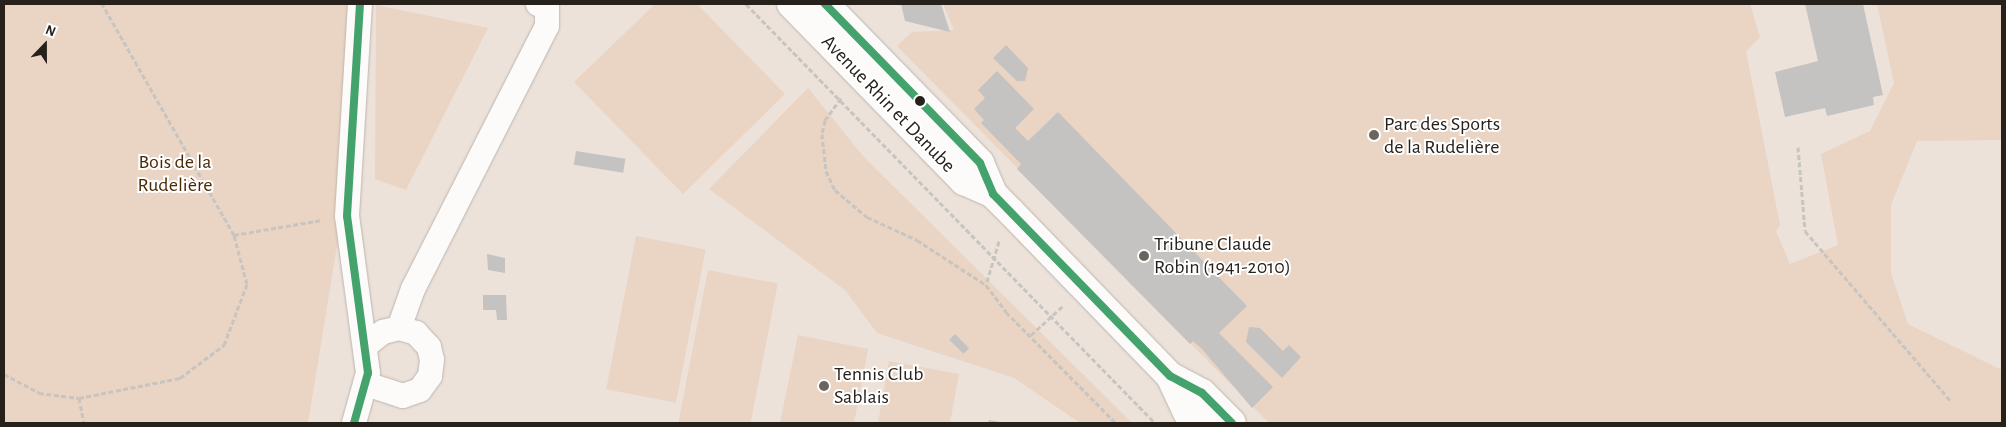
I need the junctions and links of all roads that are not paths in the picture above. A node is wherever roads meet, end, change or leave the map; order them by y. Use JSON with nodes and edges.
{"nodes":[{"id":1,"x":360,"y":4,"type":"edge"},
{"id":2,"x":538,"y":4,"type":"edge"},
{"id":3,"x":791,"y":4,"type":"edge"},
{"id":4,"x":825,"y":4,"type":"edge"},
{"id":5,"x":1002,"y":203,"type":"junction"},
{"id":6,"x":399,"y":328,"type":"junction"},
{"id":7,"x":365,"y":346,"type":"junction"},
{"id":8,"x":1170,"y":376,"type":"junction"},
{"id":9,"x":366,"y":384,"type":"junction"},
{"id":10,"x":354,"y":423,"type":"edge"},
{"id":11,"x":1198,"y":423,"type":"edge"},
{"id":12,"x":1232,"y":423,"type":"edge"}],
"edges":[{"from":1,"to":7,"type":"street"},
{"from":2,"to":6,"type":"street"},
{"from":3,"to":5,"type":"street","name":"Avenue Rhin et Danube"},
{"from":4,"to":5,"type":"street","name":"Avenue Rhin et Danube"},
{"from":5,"to":8,"type":"street","name":"Avenue Rhin et Danube"},
{"from":6,"to":7,"type":"street"},
{"from":6,"to":9,"type":"street"},
{"from":7,"to":9,"type":"street"},
{"from":8,"to":11,"type":"street","name":"Avenue Rhin et Danube"},
{"from":8,"to":12,"type":"street","name":"Avenue Rhin et Danube"},
{"from":9,"to":10,"type":"street"}]}
